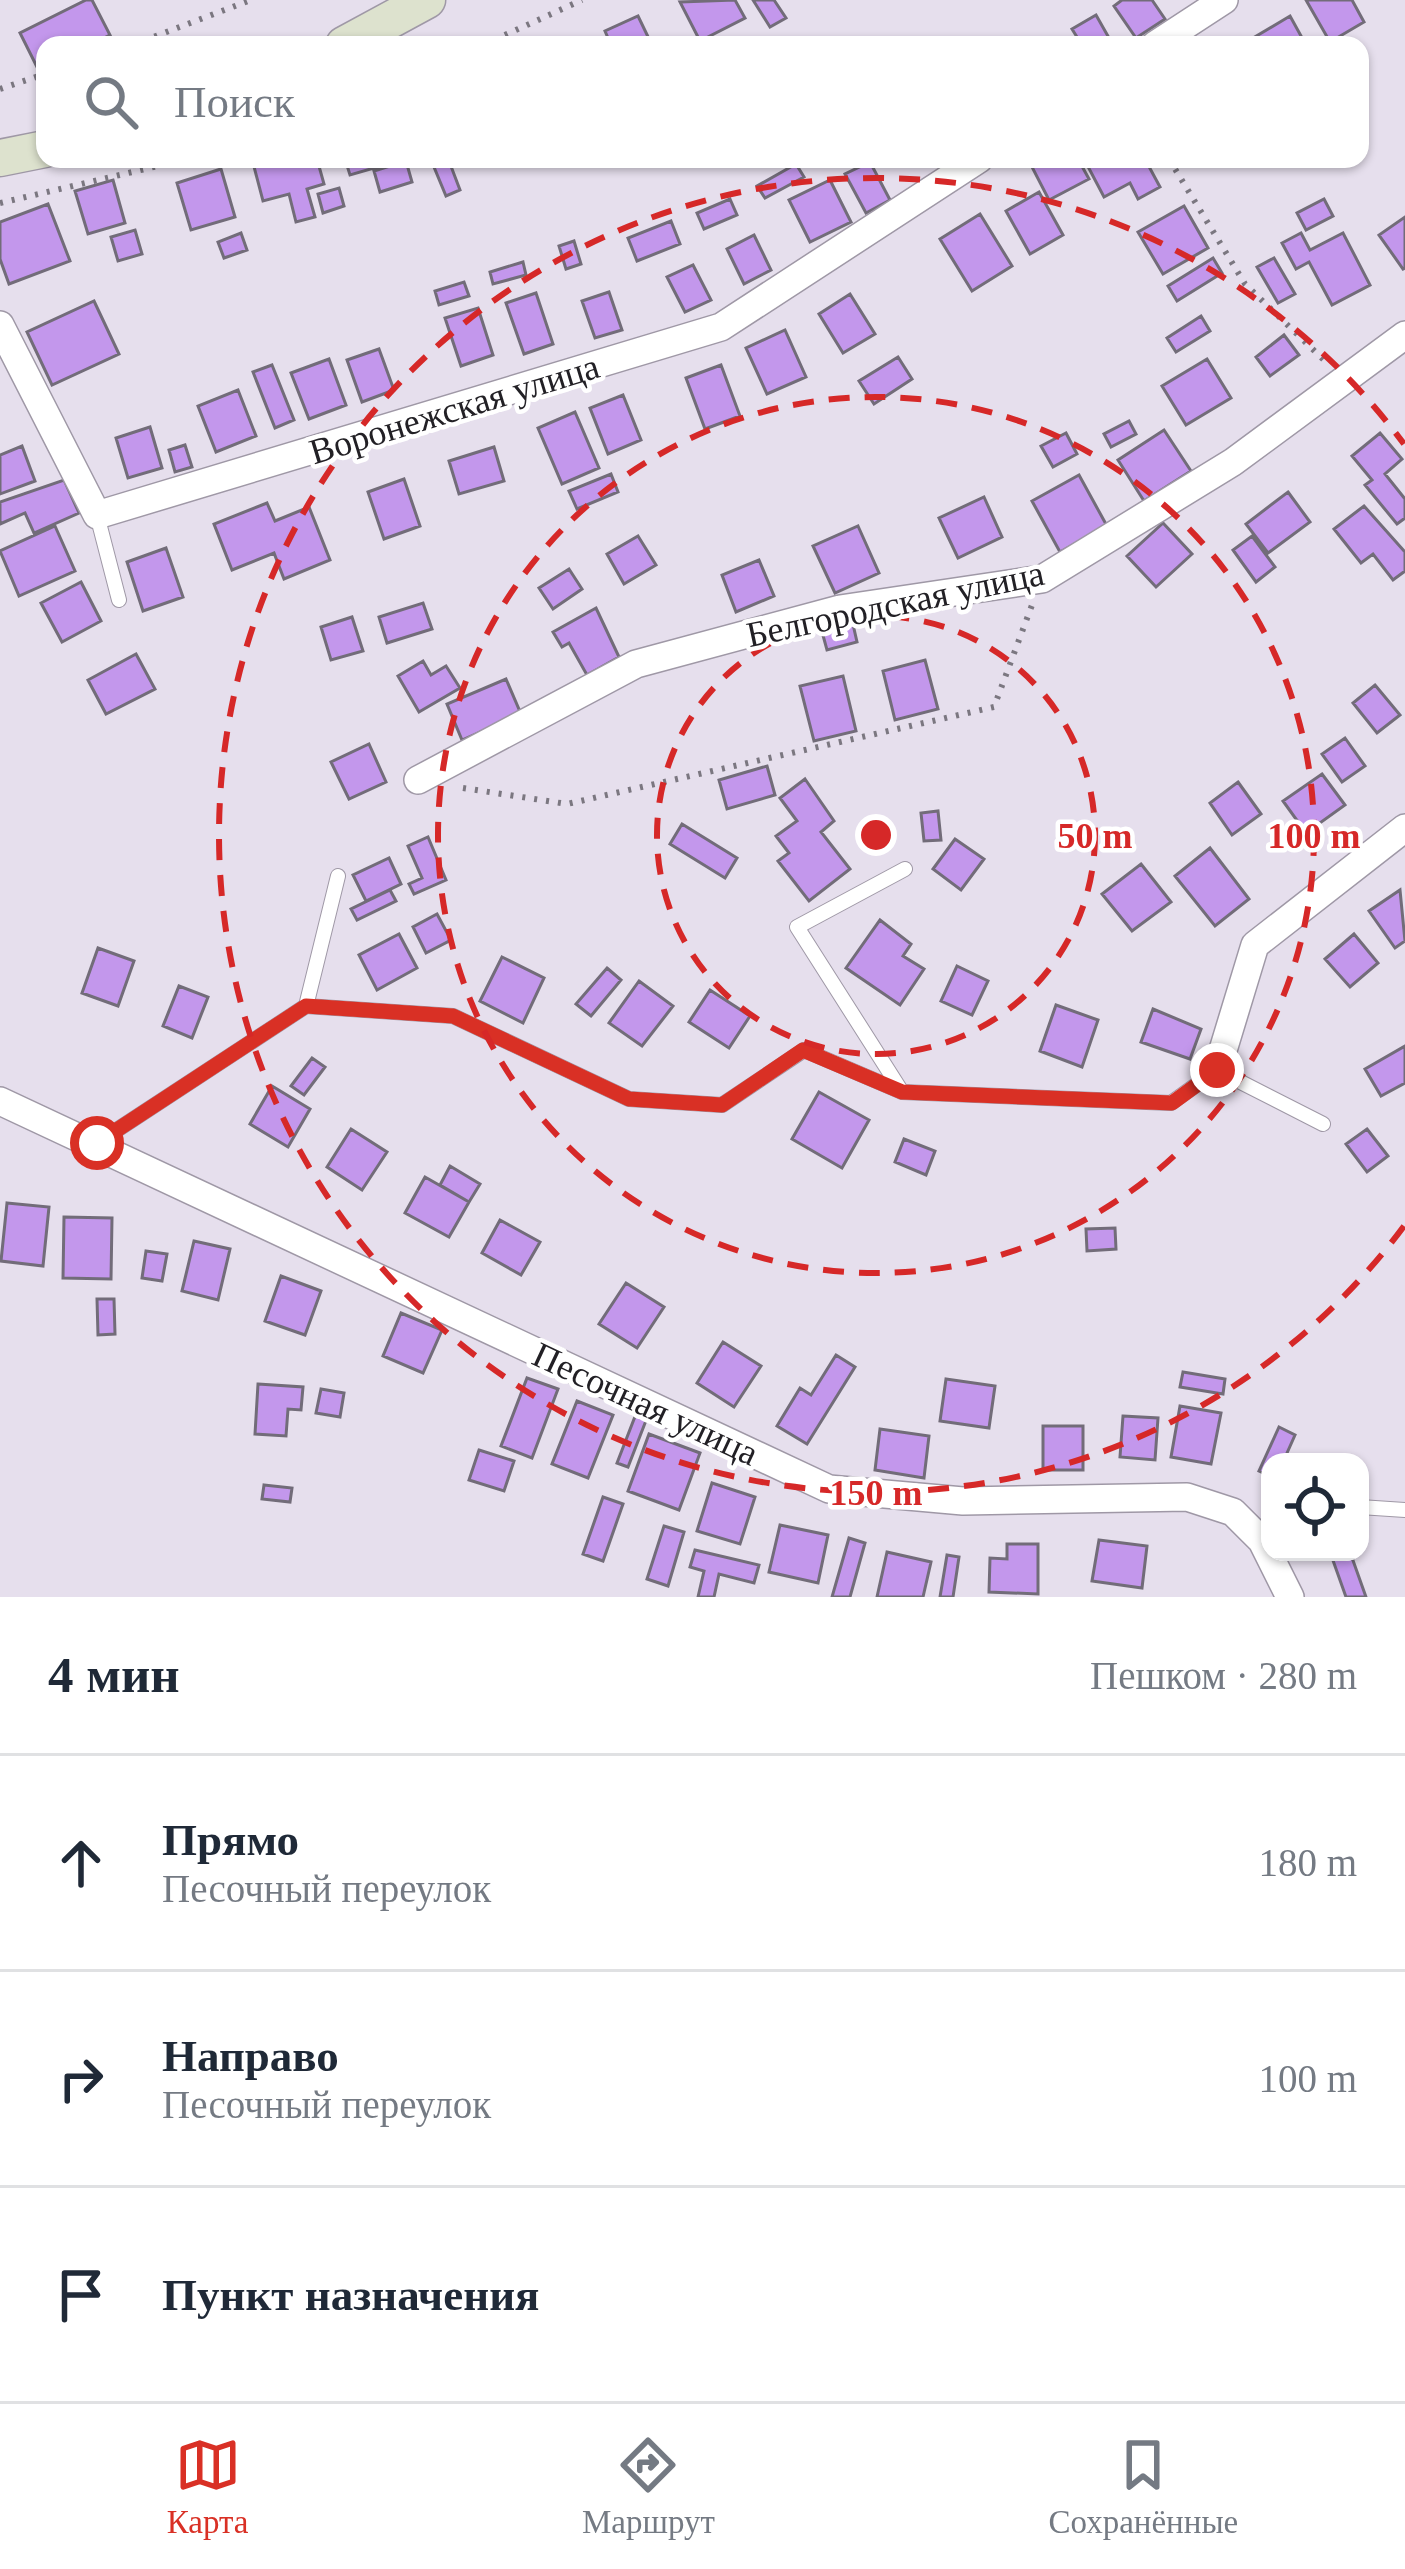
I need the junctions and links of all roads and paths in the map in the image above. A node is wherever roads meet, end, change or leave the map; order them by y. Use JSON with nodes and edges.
{"nodes":[{"id":1,"x":251,"y":0,"type":"edge"},
{"id":2,"x":427,"y":0,"type":"edge"},
{"id":3,"x":582,"y":0,"type":"edge"},
{"id":4,"x":1224,"y":0,"type":"edge"},
{"id":5,"x":156,"y":36,"type":"edge"},
{"id":6,"x":361,"y":36,"type":"edge"},
{"id":7,"x":503,"y":36,"type":"edge"},
{"id":8,"x":1169,"y":36,"type":"edge"},
{"id":9,"x":36,"y":77,"type":"edge"},
{"id":10,"x":0,"y":89,"type":"edge"},
{"id":11,"x":36,"y":150,"type":"edge"},
{"id":12,"x":0,"y":158,"type":"edge"},
{"id":13,"x":150,"y":168,"type":"edge"},
{"id":14,"x":965,"y":168,"type":"edge"},
{"id":15,"x":1174,"y":168,"type":"edge"},
{"id":16,"x":0,"y":203,"type":"edge"},
{"id":17,"x":0,"y":325,"type":"edge"},
{"id":18,"x":1405,"y":335,"type":"edge"},
{"id":19,"x":1344,"y":380,"type":"junction"},
{"id":20,"x":97,"y":515,"type":"junction"},
{"id":21,"x":1042,"y":579,"type":"junction"},
{"id":22,"x":118,"y":600,"type":"dead end"},
{"id":23,"x":418,"y":780,"type":"joint"},
{"id":24,"x":1405,"y":828,"type":"edge"},
{"id":25,"x":905,"y":869,"type":"dead end"},
{"id":26,"x":338,"y":876,"type":"dead end"},
{"id":27,"x":306,"y":1006,"type":"junction"},
{"id":28,"x":1217,"y":1070,"type":"junction"},
{"id":29,"x":902,"y":1092,"type":"junction"},
{"id":30,"x":0,"y":1101,"type":"edge"},
{"id":31,"x":1322,"y":1124,"type":"dead end"},
{"id":32,"x":97,"y":1143,"type":"junction"},
{"id":33,"x":1369,"y":1508,"type":"edge"},
{"id":34,"x":1405,"y":1510,"type":"edge"},
{"id":35,"x":1261,"y":1534,"type":"edge"},
{"id":36,"x":1275,"y":1561,"type":"edge"},
{"id":37,"x":1290,"y":1597,"type":"edge"}],
"edges":[{"from":1,"to":5,"type":"path"},
{"from":2,"to":6,"type":"main road"},
{"from":3,"to":7,"type":"path"},
{"from":4,"to":8,"type":"street"},
{"from":9,"to":10,"type":"path"},
{"from":11,"to":12,"type":"main road"},
{"from":13,"to":16,"type":"path"},
{"from":14,"to":20,"type":"street","name":"Воронежская улица"},
{"from":15,"to":19,"type":"path"},
{"from":17,"to":20,"type":"street"},
{"from":18,"to":19,"type":"street","name":"Белгородская улица"},
{"from":19,"to":21,"type":"street","name":"Белгородская улица"},
{"from":20,"to":22,"type":"lane"},
{"from":21,"to":23,"type":"street","name":"Белгородская улица"},
{"from":21,"to":23,"type":"path"},
{"from":24,"to":28,"type":"street"},
{"from":25,"to":29,"type":"lane"},
{"from":26,"to":27,"type":"lane"},
{"from":27,"to":29,"type":"lane"},
{"from":27,"to":32,"type":"lane"},
{"from":28,"to":29,"type":"lane"},
{"from":28,"to":31,"type":"lane"},
{"from":30,"to":32,"type":"street","name":"Песочная улица"},
{"from":32,"to":35,"type":"street","name":"Песочная улица"},
{"from":33,"to":34,"type":"lane"},
{"from":36,"to":37,"type":"street","name":"Песочная улица"}]}
